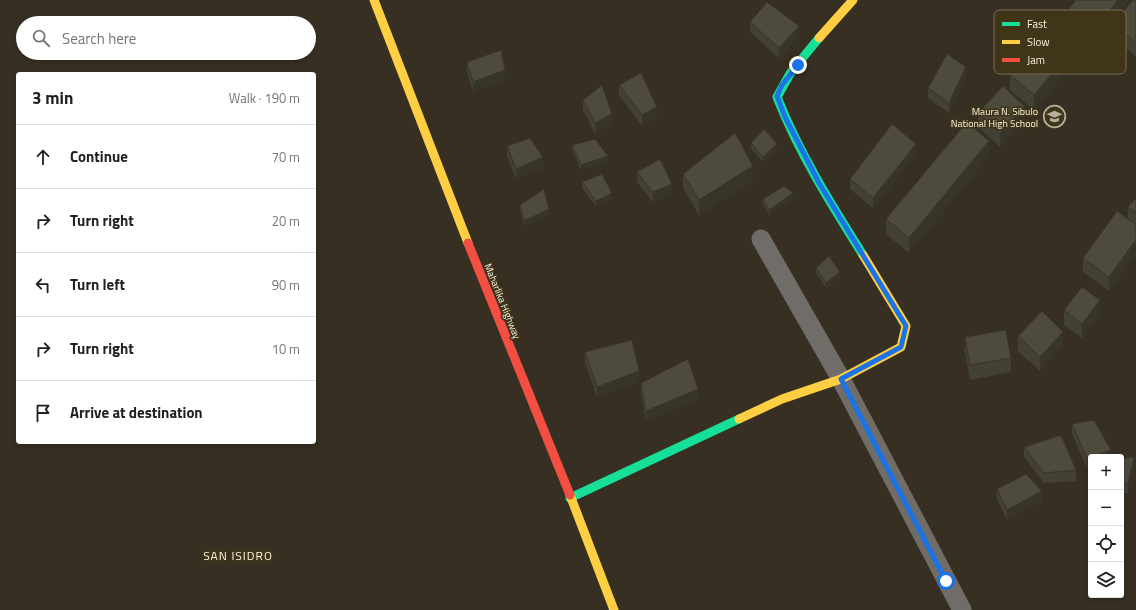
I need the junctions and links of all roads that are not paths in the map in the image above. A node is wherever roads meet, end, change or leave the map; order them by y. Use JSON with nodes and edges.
{"nodes":[{"id":1,"x":374,"y":0,"type":"edge"},
{"id":2,"x":853,"y":0,"type":"edge"},
{"id":3,"x":761,"y":239,"type":"dead end"},
{"id":4,"x":841,"y":379,"type":"junction"},
{"id":5,"x":570,"y":498,"type":"junction"},
{"id":6,"x":614,"y":610,"type":"edge"},
{"id":7,"x":962,"y":610,"type":"edge"}],
"edges":[{"from":1,"to":5,"type":"main road","name":"Maharlika Highway"},
{"from":2,"to":4,"type":"main road"},
{"from":3,"to":4,"type":"street"},
{"from":4,"to":5,"type":"main road"},
{"from":4,"to":7,"type":"street"},
{"from":5,"to":6,"type":"main road","name":"Maharlika Highway"}]}
